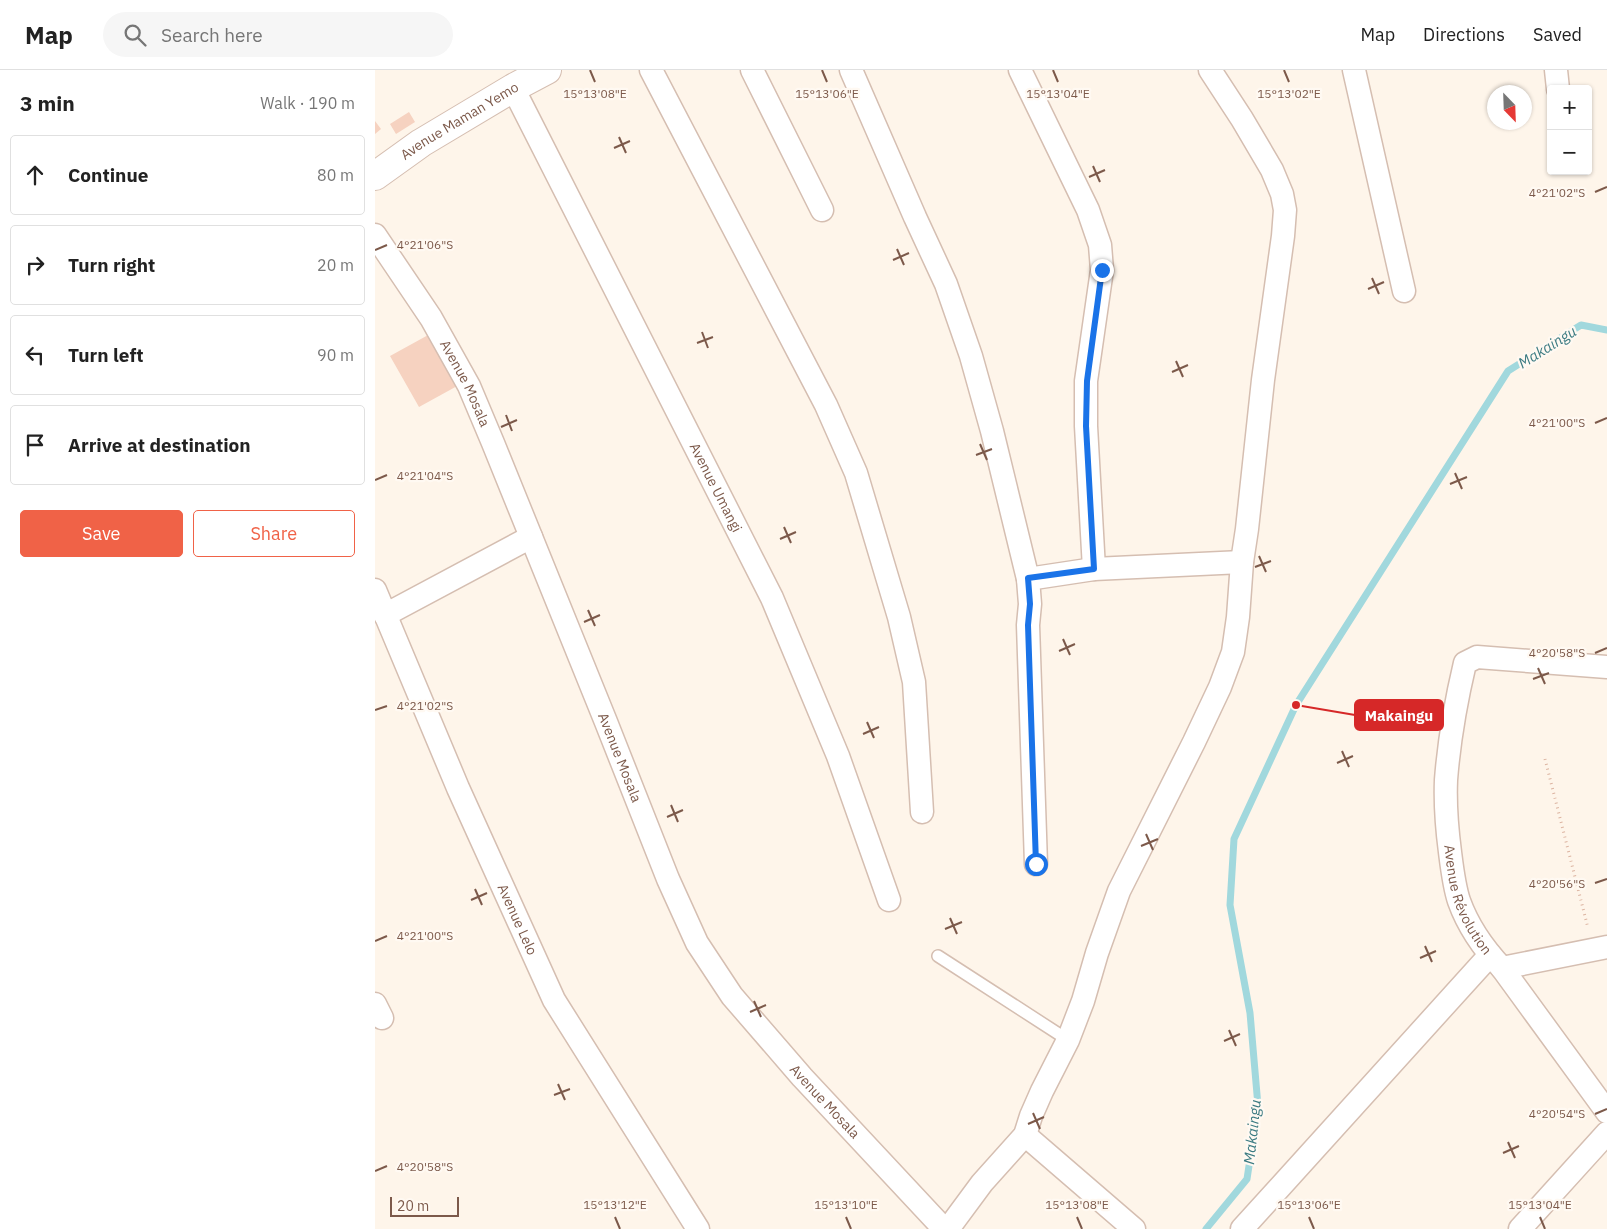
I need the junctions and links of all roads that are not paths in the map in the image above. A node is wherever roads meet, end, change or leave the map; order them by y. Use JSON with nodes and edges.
{"nodes":[{"id":1,"x":547,"y":70,"type":"edge"},
{"id":2,"x":651,"y":70,"type":"edge"},
{"id":3,"x":752,"y":70,"type":"edge"},
{"id":4,"x":851,"y":70,"type":"edge"},
{"id":5,"x":1020,"y":70,"type":"edge"},
{"id":6,"x":1211,"y":70,"type":"edge"},
{"id":7,"x":1354,"y":70,"type":"edge"},
{"id":8,"x":1556,"y":70,"type":"edge"},
{"id":9,"x":1558,"y":85,"type":"edge"},
{"id":10,"x":513,"y":88,"type":"junction"},
{"id":11,"x":375,"y":176,"type":"edge"},
{"id":12,"x":822,"y":210,"type":"dead end"},
{"id":13,"x":375,"y":235,"type":"edge"},
{"id":14,"x":1404,"y":291,"type":"dead end"},
{"id":15,"x":531,"y":537,"type":"junction"},
{"id":16,"x":1241,"y":562,"type":"junction"},
{"id":17,"x":1094,"y":569,"type":"junction"},
{"id":18,"x":1028,"y":578,"type":"junction"},
{"id":19,"x":375,"y":590,"type":"edge"},
{"id":20,"x":385,"y":615,"type":"junction"},
{"id":21,"x":1607,"y":667,"type":"edge"},
{"id":22,"x":922,"y":812,"type":"dead end"},
{"id":23,"x":1036,"y":864,"type":"dead end"},
{"id":24,"x":889,"y":900,"type":"dead end"},
{"id":25,"x":1600,"y":949,"type":"edge"},
{"id":26,"x":938,"y":956,"type":"dead end"},
{"id":27,"x":1496,"y":962,"type":"junction"},
{"id":28,"x":1068,"y":1040,"type":"junction"},
{"id":29,"x":1607,"y":1112,"type":"edge"},
{"id":30,"x":1607,"y":1133,"type":"edge"},
{"id":31,"x":1025,"y":1136,"type":"junction"},
{"id":32,"x":698,"y":1229,"type":"edge"},
{"id":33,"x":944,"y":1229,"type":"edge"},
{"id":34,"x":948,"y":1229,"type":"edge"},
{"id":35,"x":1134,"y":1229,"type":"edge"},
{"id":36,"x":1242,"y":1229,"type":"edge"},
{"id":37,"x":1520,"y":1229,"type":"edge"}],
"edges":[{"from":1,"to":10,"type":"street","name":"Avenue Maman Yemo"},
{"from":2,"to":22,"type":"street"},
{"from":3,"to":12,"type":"street"},
{"from":4,"to":18,"type":"street"},
{"from":5,"to":17,"type":"street"},
{"from":6,"to":16,"type":"street"},
{"from":7,"to":14,"type":"street"},
{"from":8,"to":9,"type":"street"},
{"from":10,"to":11,"type":"street","name":"Avenue Maman Yemo"},
{"from":10,"to":24,"type":"street","name":"Avenue Umangi"},
{"from":13,"to":15,"type":"street","name":"Avenue Mosala"},
{"from":15,"to":20,"type":"street"},
{"from":15,"to":33,"type":"street","name":"Avenue Mosala"},
{"from":16,"to":17,"type":"street"},
{"from":16,"to":28,"type":"street"},
{"from":17,"to":18,"type":"street"},
{"from":18,"to":23,"type":"street"},
{"from":19,"to":20,"type":"street","name":"Avenue Lelo"},
{"from":20,"to":32,"type":"street","name":"Avenue Lelo"},
{"from":21,"to":27,"type":"street","name":"Avenue Révolution"},
{"from":25,"to":27,"type":"street"},
{"from":26,"to":28,"type":"lane"},
{"from":27,"to":29,"type":"street","name":"Avenue Révolution"},
{"from":27,"to":36,"type":"street"},
{"from":28,"to":31,"type":"street"},
{"from":30,"to":37,"type":"street"},
{"from":31,"to":34,"type":"street"},
{"from":31,"to":35,"type":"street"}]}
